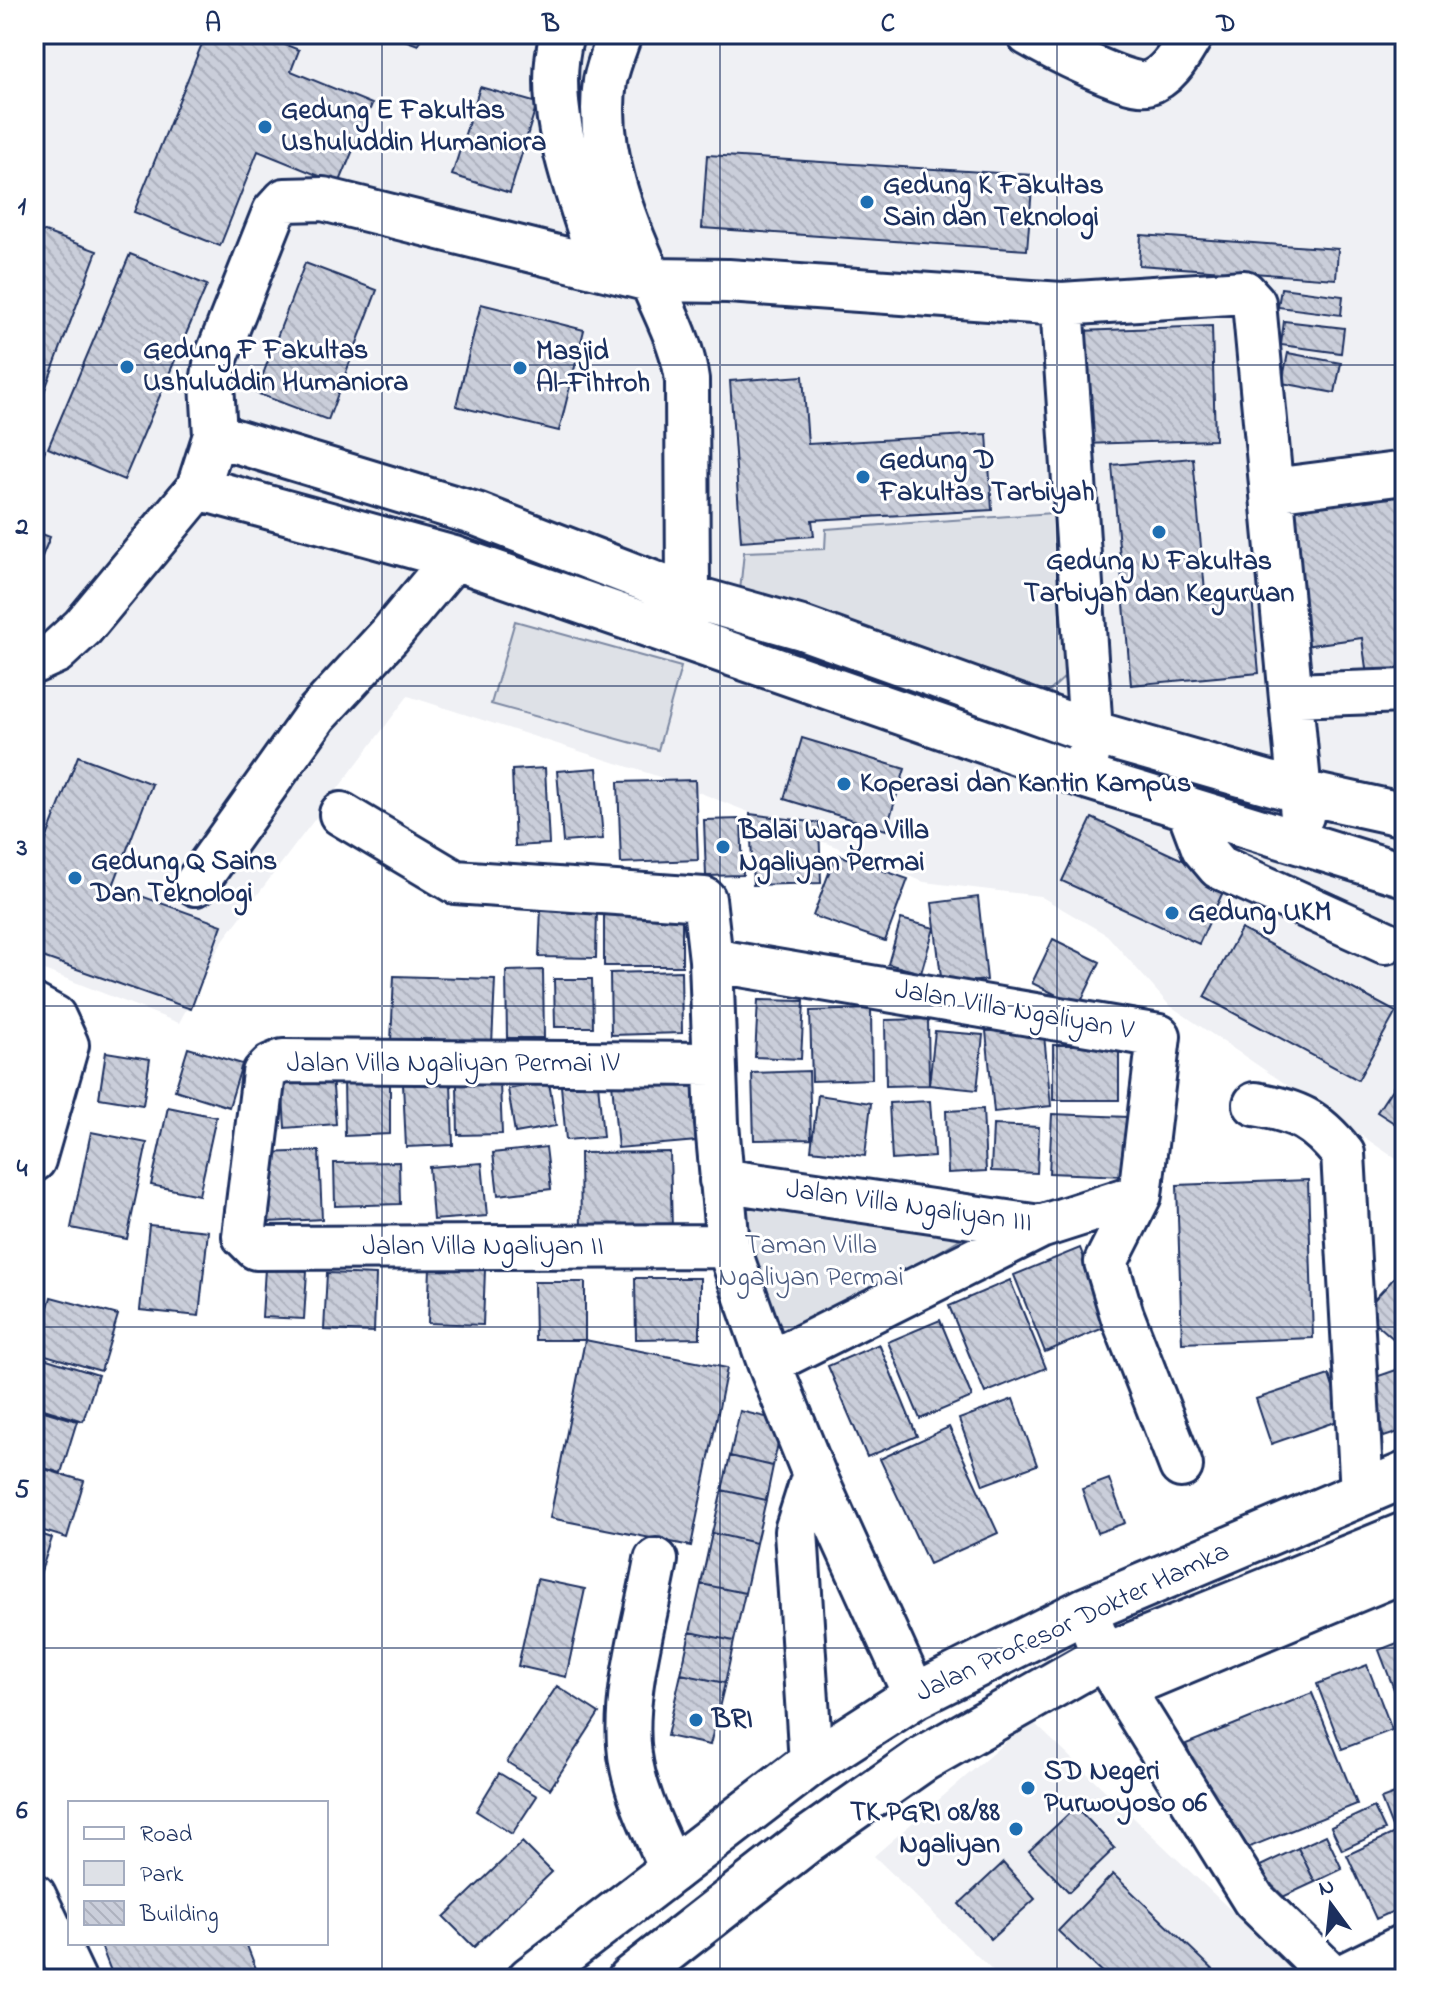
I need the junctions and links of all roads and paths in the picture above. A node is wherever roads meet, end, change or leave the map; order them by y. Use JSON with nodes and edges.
{"nodes":[{"id":1,"x":562,"y":34,"type":"edge"},
{"id":2,"x":620,"y":34,"type":"edge"},
{"id":3,"x":1028,"y":34,"type":"edge"},
{"id":4,"x":1192,"y":34,"type":"edge"},
{"id":5,"x":591,"y":169,"type":"junction"},
{"id":6,"x":601,"y":268,"type":"junction"},
{"id":7,"x":650,"y":280,"type":"junction"},
{"id":8,"x":728,"y":281,"type":"junction"},
{"id":9,"x":1062,"y":304,"type":"junction"},
{"id":10,"x":682,"y":347,"type":"junction"},
{"id":11,"x":215,"y":435,"type":"junction"},
{"id":12,"x":1405,"y":473,"type":"edge"},
{"id":13,"x":198,"y":488,"type":"junction"},
{"id":14,"x":1272,"y":490,"type":"junction"},
{"id":15,"x":454,"y":558,"type":"junction"},
{"id":16,"x":688,"y":596,"type":"junction"},
{"id":17,"x":683,"y":637,"type":"junction"},
{"id":18,"x":34,"y":662,"type":"edge"},
{"id":19,"x":1405,"y":691,"type":"edge"},
{"id":20,"x":1292,"y":695,"type":"junction"},
{"id":21,"x":1091,"y":732,"type":"junction"},
{"id":22,"x":1086,"y":777,"type":"junction"},
{"id":23,"x":1301,"y":792,"type":"junction"},
{"id":24,"x":1188,"y":808,"type":"junction"},
{"id":25,"x":341,"y":814,"type":"dead end"},
{"id":26,"x":1405,"y":815,"type":"edge"},
{"id":27,"x":1302,"y":844,"type":"junction"},
{"id":28,"x":1405,"y":875,"type":"edge"},
{"id":29,"x":196,"y":884,"type":"dead end"},
{"id":30,"x":1385,"y":942,"type":"dead end"},
{"id":31,"x":711,"y":960,"type":"junction"},
{"id":32,"x":34,"y":1006,"type":"edge"},
{"id":33,"x":714,"y":1064,"type":"junction"},
{"id":34,"x":1255,"y":1104,"type":"dead end"},
{"id":35,"x":34,"y":1160,"type":"edge"},
{"id":36,"x":721,"y":1180,"type":"junction"},
{"id":37,"x":1140,"y":1195,"type":"junction"},
{"id":38,"x":1082,"y":1216,"type":"junction"},
{"id":39,"x":1040,"y":1227,"type":"junction"},
{"id":40,"x":244,"y":1236,"type":"joint"},
{"id":41,"x":728,"y":1246,"type":"junction"},
{"id":42,"x":1106,"y":1262,"type":"junction"},
{"id":43,"x":769,"y":1363,"type":"junction"},
{"id":44,"x":1181,"y":1466,"type":"dead end"},
{"id":45,"x":814,"y":1474,"type":"junction"},
{"id":46,"x":1405,"y":1475,"type":"edge"},
{"id":47,"x":1362,"y":1493,"type":"junction"},
{"id":48,"x":1405,"y":1535,"type":"edge"},
{"id":49,"x":656,"y":1560,"type":"dead end"},
{"id":50,"x":1405,"y":1570,"type":"edge"},
{"id":51,"x":1086,"y":1610,"type":"junction"},
{"id":52,"x":1112,"y":1673,"type":"junction"},
{"id":53,"x":915,"y":1696,"type":"junction"},
{"id":54,"x":811,"y":1763,"type":"junction"},
{"id":55,"x":768,"y":1797,"type":"junction"},
{"id":56,"x":809,"y":1839,"type":"junction"},
{"id":57,"x":672,"y":1871,"type":"junction"},
{"id":58,"x":34,"y":1895,"type":"edge"},
{"id":59,"x":1405,"y":1945,"type":"edge"},
{"id":60,"x":74,"y":1979,"type":"edge"},
{"id":61,"x":530,"y":1979,"type":"edge"},
{"id":62,"x":630,"y":1979,"type":"edge"},
{"id":63,"x":1336,"y":1979,"type":"edge"}],
"edges":[{"from":1,"to":5,"type":"street"},
{"from":2,"to":5,"type":"street"},
{"from":3,"to":4,"type":"street"},
{"from":5,"to":6,"type":"street"},
{"from":5,"to":7,"type":"street"},
{"from":6,"to":7,"type":"street"},
{"from":6,"to":11,"type":"street"},
{"from":7,"to":8,"type":"street"},
{"from":7,"to":10,"type":"street"},
{"from":8,"to":9,"type":"street"},
{"from":8,"to":10,"type":"street"},
{"from":9,"to":14,"type":"street"},
{"from":9,"to":21,"type":"street"},
{"from":10,"to":16,"type":"street"},
{"from":11,"to":13,"type":"street"},
{"from":11,"to":16,"type":"street"},
{"from":12,"to":14,"type":"street"},
{"from":13,"to":15,"type":"street"},
{"from":13,"to":18,"type":"street"},
{"from":14,"to":20,"type":"street"},
{"from":15,"to":17,"type":"street"},
{"from":15,"to":29,"type":"street"},
{"from":16,"to":17,"type":"street"},
{"from":16,"to":21,"type":"street"},
{"from":17,"to":22,"type":"street"},
{"from":19,"to":20,"type":"street"},
{"from":20,"to":23,"type":"street"},
{"from":21,"to":22,"type":"street"},
{"from":21,"to":23,"type":"street"},
{"from":22,"to":24,"type":"street"},
{"from":23,"to":26,"type":"street"},
{"from":23,"to":27,"type":"street"},
{"from":24,"to":27,"type":"street"},
{"from":24,"to":30,"type":"street"},
{"from":25,"to":31,"type":"street"},
{"from":27,"to":28,"type":"street"},
{"from":31,"to":33,"type":"street"},
{"from":31,"to":37,"type":"street","name":"Jalan Villa Ngaliyan V"},
{"from":32,"to":35,"type":"street"},
{"from":33,"to":36,"type":"street"},
{"from":33,"to":40,"type":"street","name":"Jalan Villa Ngaliyan Permai IV"},
{"from":34,"to":47,"type":"street"},
{"from":36,"to":39,"type":"street","name":"Jalan Villa Ngaliyan III"},
{"from":36,"to":41,"type":"street"},
{"from":37,"to":38,"type":"street","name":"Jalan Villa Ngaliyan III"},
{"from":37,"to":42,"type":"street"},
{"from":38,"to":39,"type":"street","name":"Jalan Villa Ngaliyan III"},
{"from":38,"to":42,"type":"street"},
{"from":39,"to":43,"type":"street"},
{"from":40,"to":41,"type":"street","name":"Jalan Villa Ngaliyan II"},
{"from":41,"to":43,"type":"street"},
{"from":42,"to":44,"type":"street"},
{"from":43,"to":45,"type":"street"},
{"from":45,"to":53,"type":"street"},
{"from":45,"to":54,"type":"street"},
{"from":46,"to":47,"type":"main road","name":"Jalan Profesor Dokter Hamka"},
{"from":47,"to":51,"type":"main road","name":"Jalan Profesor Dokter Hamka"},
{"from":48,"to":52,"type":"main road","name":"Jalan Profesor Dokter Hamka"},
{"from":49,"to":57,"type":"street"},
{"from":50,"to":52,"type":"street"},
{"from":51,"to":52,"type":"street"},
{"from":51,"to":53,"type":"main road","name":"Jalan Profesor Dokter Hamka"},
{"from":52,"to":56,"type":"main road","name":"Jalan Profesor Dokter Hamka"},
{"from":52,"to":63,"type":"street"},
{"from":53,"to":54,"type":"main road","name":"Jalan Profesor Dokter Hamka"},
{"from":54,"to":55,"type":"main road","name":"Jalan Profesor Dokter Hamka"},
{"from":55,"to":56,"type":"main road"},
{"from":55,"to":57,"type":"main road","name":"Jalan Profesor Dokter Hamka"},
{"from":56,"to":62,"type":"main road","name":"Jalan Profesor Dokter Hamka"},
{"from":57,"to":61,"type":"main road","name":"Jalan Profesor Dokter Hamka"},
{"from":58,"to":60,"type":"street"},
{"from":59,"to":63,"type":"street"}]}
